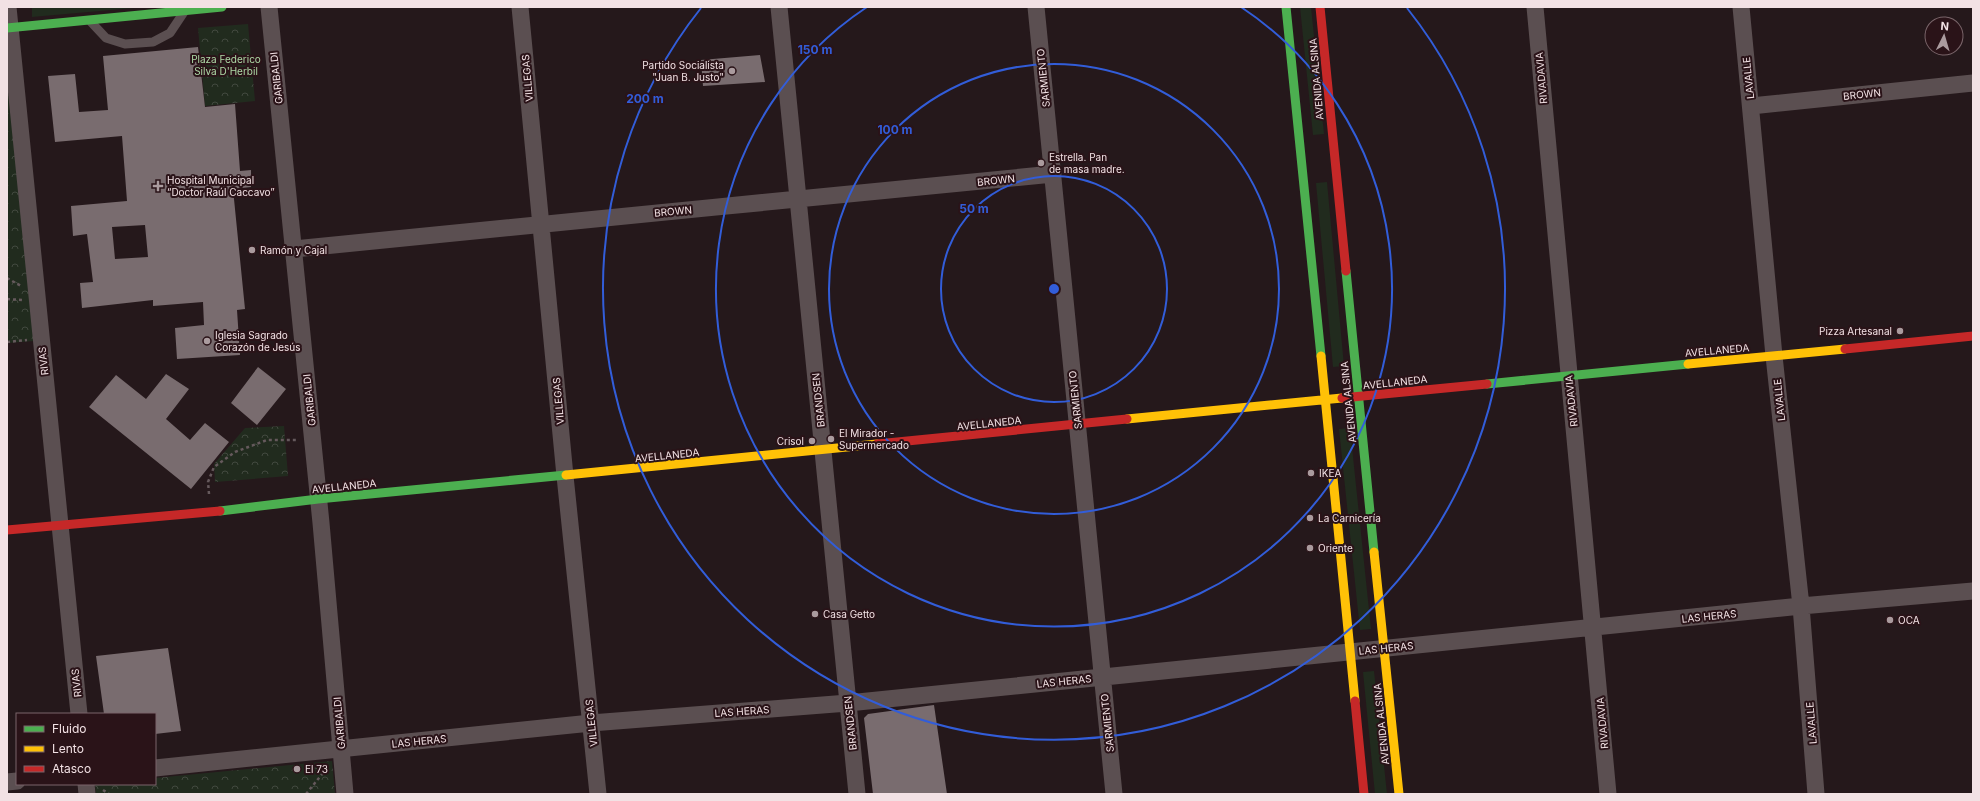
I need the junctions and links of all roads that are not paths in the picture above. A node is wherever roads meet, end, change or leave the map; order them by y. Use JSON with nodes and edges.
{"nodes":[{"id":1,"x":8,"y":7,"type":"edge"},
{"id":2,"x":222,"y":7,"type":"edge"},
{"id":3,"x":269,"y":7,"type":"edge"},
{"id":4,"x":520,"y":7,"type":"edge"},
{"id":5,"x":779,"y":7,"type":"edge"},
{"id":6,"x":1036,"y":7,"type":"edge"},
{"id":7,"x":1286,"y":7,"type":"edge"},
{"id":8,"x":1320,"y":7,"type":"edge"},
{"id":9,"x":1535,"y":7,"type":"edge"},
{"id":10,"x":1741,"y":7,"type":"edge"},
{"id":11,"x":185,"y":11,"type":"junction"},
{"id":12,"x":89,"y":20,"type":"junction"},
{"id":13,"x":8,"y":28,"type":"edge"},
{"id":14,"x":1973,"y":83,"type":"edge"},
{"id":15,"x":1751,"y":106,"type":"junction"},
{"id":16,"x":1053,"y":174,"type":"junction"},
{"id":17,"x":798,"y":200,"type":"junction"},
{"id":18,"x":541,"y":223,"type":"junction"},
{"id":19,"x":294,"y":249,"type":"junction"},
{"id":20,"x":1973,"y":336,"type":"edge"},
{"id":21,"x":1774,"y":356,"type":"junction"},
{"id":22,"x":1569,"y":375,"type":"junction"},
{"id":23,"x":1358,"y":396,"type":"junction"},
{"id":24,"x":1325,"y":400,"type":"junction"},
{"id":25,"x":1078,"y":425,"type":"junction"},
{"id":26,"x":823,"y":450,"type":"junction"},
{"id":27,"x":565,"y":476,"type":"junction"},
{"id":28,"x":318,"y":500,"type":"junction"},
{"id":29,"x":60,"y":526,"type":"junction"},
{"id":30,"x":7,"y":530,"type":"edge"},
{"id":31,"x":1973,"y":591,"type":"edge"},
{"id":32,"x":1801,"y":606,"type":"junction"},
{"id":33,"x":1594,"y":628,"type":"junction"},
{"id":34,"x":1384,"y":648,"type":"junction"},
{"id":35,"x":1350,"y":652,"type":"junction"},
{"id":36,"x":1102,"y":677,"type":"junction"},
{"id":37,"x":848,"y":703,"type":"junction"},
{"id":38,"x":79,"y":713,"type":"edge"},
{"id":39,"x":591,"y":723,"type":"junction"},
{"id":40,"x":341,"y":749,"type":"junction"},
{"id":41,"x":156,"y":768,"type":"edge"},
{"id":42,"x":345,"y":794,"type":"edge"},
{"id":43,"x":598,"y":794,"type":"edge"},
{"id":44,"x":857,"y":794,"type":"edge"},
{"id":45,"x":1114,"y":794,"type":"edge"},
{"id":46,"x":1364,"y":794,"type":"edge"},
{"id":47,"x":1399,"y":794,"type":"edge"},
{"id":48,"x":1608,"y":794,"type":"edge"},
{"id":49,"x":1816,"y":794,"type":"edge"}],
"edges":[{"from":1,"to":13,"type":"street","name":"RIVAS"},
{"from":2,"to":11,"type":"street"},
{"from":3,"to":19,"type":"street","name":"GARIBALDI"},
{"from":4,"to":18,"type":"street","name":"VILLEGAS"},
{"from":5,"to":17,"type":"street","name":"BRANDSEN"},
{"from":6,"to":16,"type":"street","name":"SARMIENTO"},
{"from":7,"to":24,"type":"street"},
{"from":8,"to":23,"type":"street","name":"AVENIDA ALSINA"},
{"from":9,"to":22,"type":"street","name":"RIVADAVIA"},
{"from":10,"to":15,"type":"street","name":"LAVALLE"},
{"from":11,"to":12,"type":"street"},
{"from":11,"to":12,"type":"lane"},
{"from":12,"to":13,"type":"street"},
{"from":13,"to":29,"type":"street","name":"RIVAS"},
{"from":14,"to":15,"type":"street","name":"BROWN"},
{"from":15,"to":21,"type":"street","name":"LAVALLE"},
{"from":16,"to":17,"type":"street","name":"BROWN"},
{"from":16,"to":25,"type":"street","name":"SARMIENTO"},
{"from":17,"to":18,"type":"street","name":"BROWN"},
{"from":17,"to":26,"type":"street","name":"BRANDSEN"},
{"from":18,"to":19,"type":"street","name":"BROWN"},
{"from":18,"to":27,"type":"street","name":"VILLEGAS"},
{"from":19,"to":28,"type":"street","name":"GARIBALDI"},
{"from":20,"to":21,"type":"street","name":"AVELLANEDA"},
{"from":21,"to":22,"type":"street","name":"AVELLANEDA"},
{"from":21,"to":32,"type":"street","name":"LAVALLE"},
{"from":22,"to":23,"type":"street","name":"AVELLANEDA"},
{"from":22,"to":33,"type":"street","name":"RIVADAVIA"},
{"from":23,"to":24,"type":"street","name":"AVELLANEDA"},
{"from":23,"to":34,"type":"street","name":"AVENIDA ALSINA"},
{"from":24,"to":25,"type":"street","name":"AVELLANEDA"},
{"from":24,"to":35,"type":"street"},
{"from":25,"to":26,"type":"street","name":"AVELLANEDA"},
{"from":25,"to":36,"type":"street","name":"SARMIENTO"},
{"from":26,"to":27,"type":"street","name":"AVELLANEDA"},
{"from":26,"to":37,"type":"street","name":"BRANDSEN"},
{"from":27,"to":28,"type":"street","name":"AVELLANEDA"},
{"from":27,"to":39,"type":"street","name":"VILLEGAS"},
{"from":28,"to":29,"type":"street","name":"AVELLANEDA"},
{"from":28,"to":40,"type":"street","name":"GARIBALDI"},
{"from":29,"to":30,"type":"street","name":"AVELLANEDA"},
{"from":29,"to":38,"type":"street","name":"RIVAS"},
{"from":31,"to":32,"type":"street","name":"LAS HERAS"},
{"from":32,"to":33,"type":"street","name":"LAS HERAS"},
{"from":32,"to":49,"type":"street","name":"LAVALLE"},
{"from":33,"to":34,"type":"street","name":"LAS HERAS"},
{"from":33,"to":48,"type":"street","name":"RIVADAVIA"},
{"from":34,"to":35,"type":"street","name":"LAS HERAS"},
{"from":34,"to":47,"type":"street","name":"AVENIDA ALSINA"},
{"from":35,"to":36,"type":"street","name":"LAS HERAS"},
{"from":35,"to":46,"type":"street"},
{"from":36,"to":37,"type":"street","name":"LAS HERAS"},
{"from":36,"to":45,"type":"street","name":"SARMIENTO"},
{"from":37,"to":39,"type":"street","name":"LAS HERAS"},
{"from":37,"to":44,"type":"street","name":"BRANDSEN"},
{"from":39,"to":40,"type":"street","name":"LAS HERAS"},
{"from":39,"to":43,"type":"street","name":"VILLEGAS"},
{"from":40,"to":41,"type":"street","name":"LAS HERAS"},
{"from":40,"to":42,"type":"street","name":"GARIBALDI"}]}
